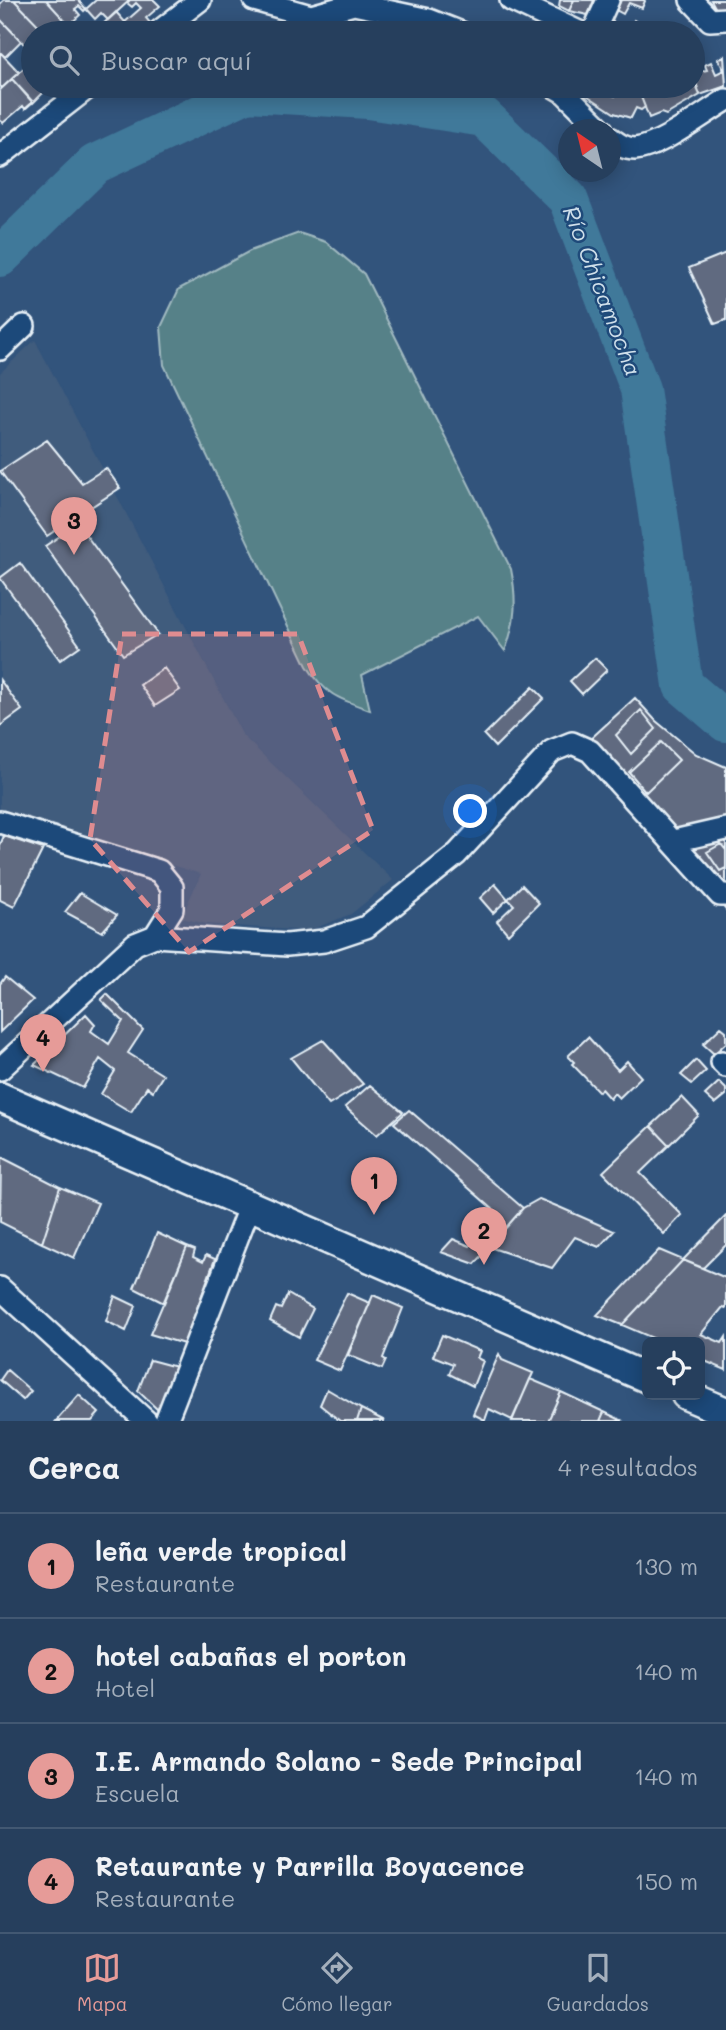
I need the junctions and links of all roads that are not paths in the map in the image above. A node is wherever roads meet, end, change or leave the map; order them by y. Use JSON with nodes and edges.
{"nodes":[{"id":1,"x":200,"y":0,"type":"edge"},
{"id":2,"x":254,"y":0,"type":"edge"},
{"id":3,"x":511,"y":0,"type":"edge"},
{"id":4,"x":608,"y":0,"type":"edge"},
{"id":5,"x":691,"y":0,"type":"edge"},
{"id":6,"x":353,"y":1,"type":"edge"},
{"id":7,"x":726,"y":19,"type":"edge"},
{"id":8,"x":173,"y":21,"type":"edge"},
{"id":9,"x":432,"y":21,"type":"edge"},
{"id":10,"x":556,"y":21,"type":"edge"},
{"id":11,"x":598,"y":21,"type":"edge"},
{"id":12,"x":75,"y":98,"type":"edge"},
{"id":13,"x":572,"y":98,"type":"edge"},
{"id":14,"x":726,"y":100,"type":"edge"},
{"id":15,"x":592,"y":119,"type":"edge"},
{"id":16,"x":621,"y":146,"type":"edge"},
{"id":17,"x":0,"y":156,"type":"edge"},
{"id":18,"x":24,"y":326,"type":"dead end"},
{"id":19,"x":0,"y":349,"type":"edge"},
{"id":20,"x":0,"y":822,"type":"edge"},
{"id":21,"x":726,"y":829,"type":"edge"},
{"id":22,"x":674,"y":842,"type":"junction"},
{"id":23,"x":726,"y":895,"type":"edge"},
{"id":24,"x":155,"y":936,"type":"junction"},
{"id":25,"x":0,"y":1069,"type":"edge"},
{"id":26,"x":0,"y":1097,"type":"edge"},
{"id":27,"x":250,"y":1205,"type":"junction"},
{"id":28,"x":0,"y":1288,"type":"edge"},
{"id":29,"x":642,"y":1376,"type":"edge"},
{"id":30,"x":698,"y":1400,"type":"edge"},
{"id":31,"x":726,"y":1412,"type":"edge"},
{"id":32,"x":146,"y":1421,"type":"edge"},
{"id":33,"x":166,"y":1421,"type":"edge"}],
"edges":[{"from":1,"to":8,"type":"street"},
{"from":2,"to":6,"type":"street"},
{"from":3,"to":10,"type":"street"},
{"from":4,"to":11,"type":"street"},
{"from":5,"to":7,"type":"street"},
{"from":6,"to":9,"type":"street"},
{"from":12,"to":17,"type":"street"},
{"from":13,"to":15,"type":"street"},
{"from":14,"to":16,"type":"street"},
{"from":18,"to":19,"type":"street"},
{"from":20,"to":24,"type":"street"},
{"from":21,"to":22,"type":"street"},
{"from":22,"to":23,"type":"street"},
{"from":22,"to":24,"type":"street"},
{"from":24,"to":25,"type":"street"},
{"from":26,"to":27,"type":"main road"},
{"from":27,"to":29,"type":"main road"},
{"from":27,"to":33,"type":"street"},
{"from":28,"to":32,"type":"street"},
{"from":30,"to":31,"type":"main road"}]}
